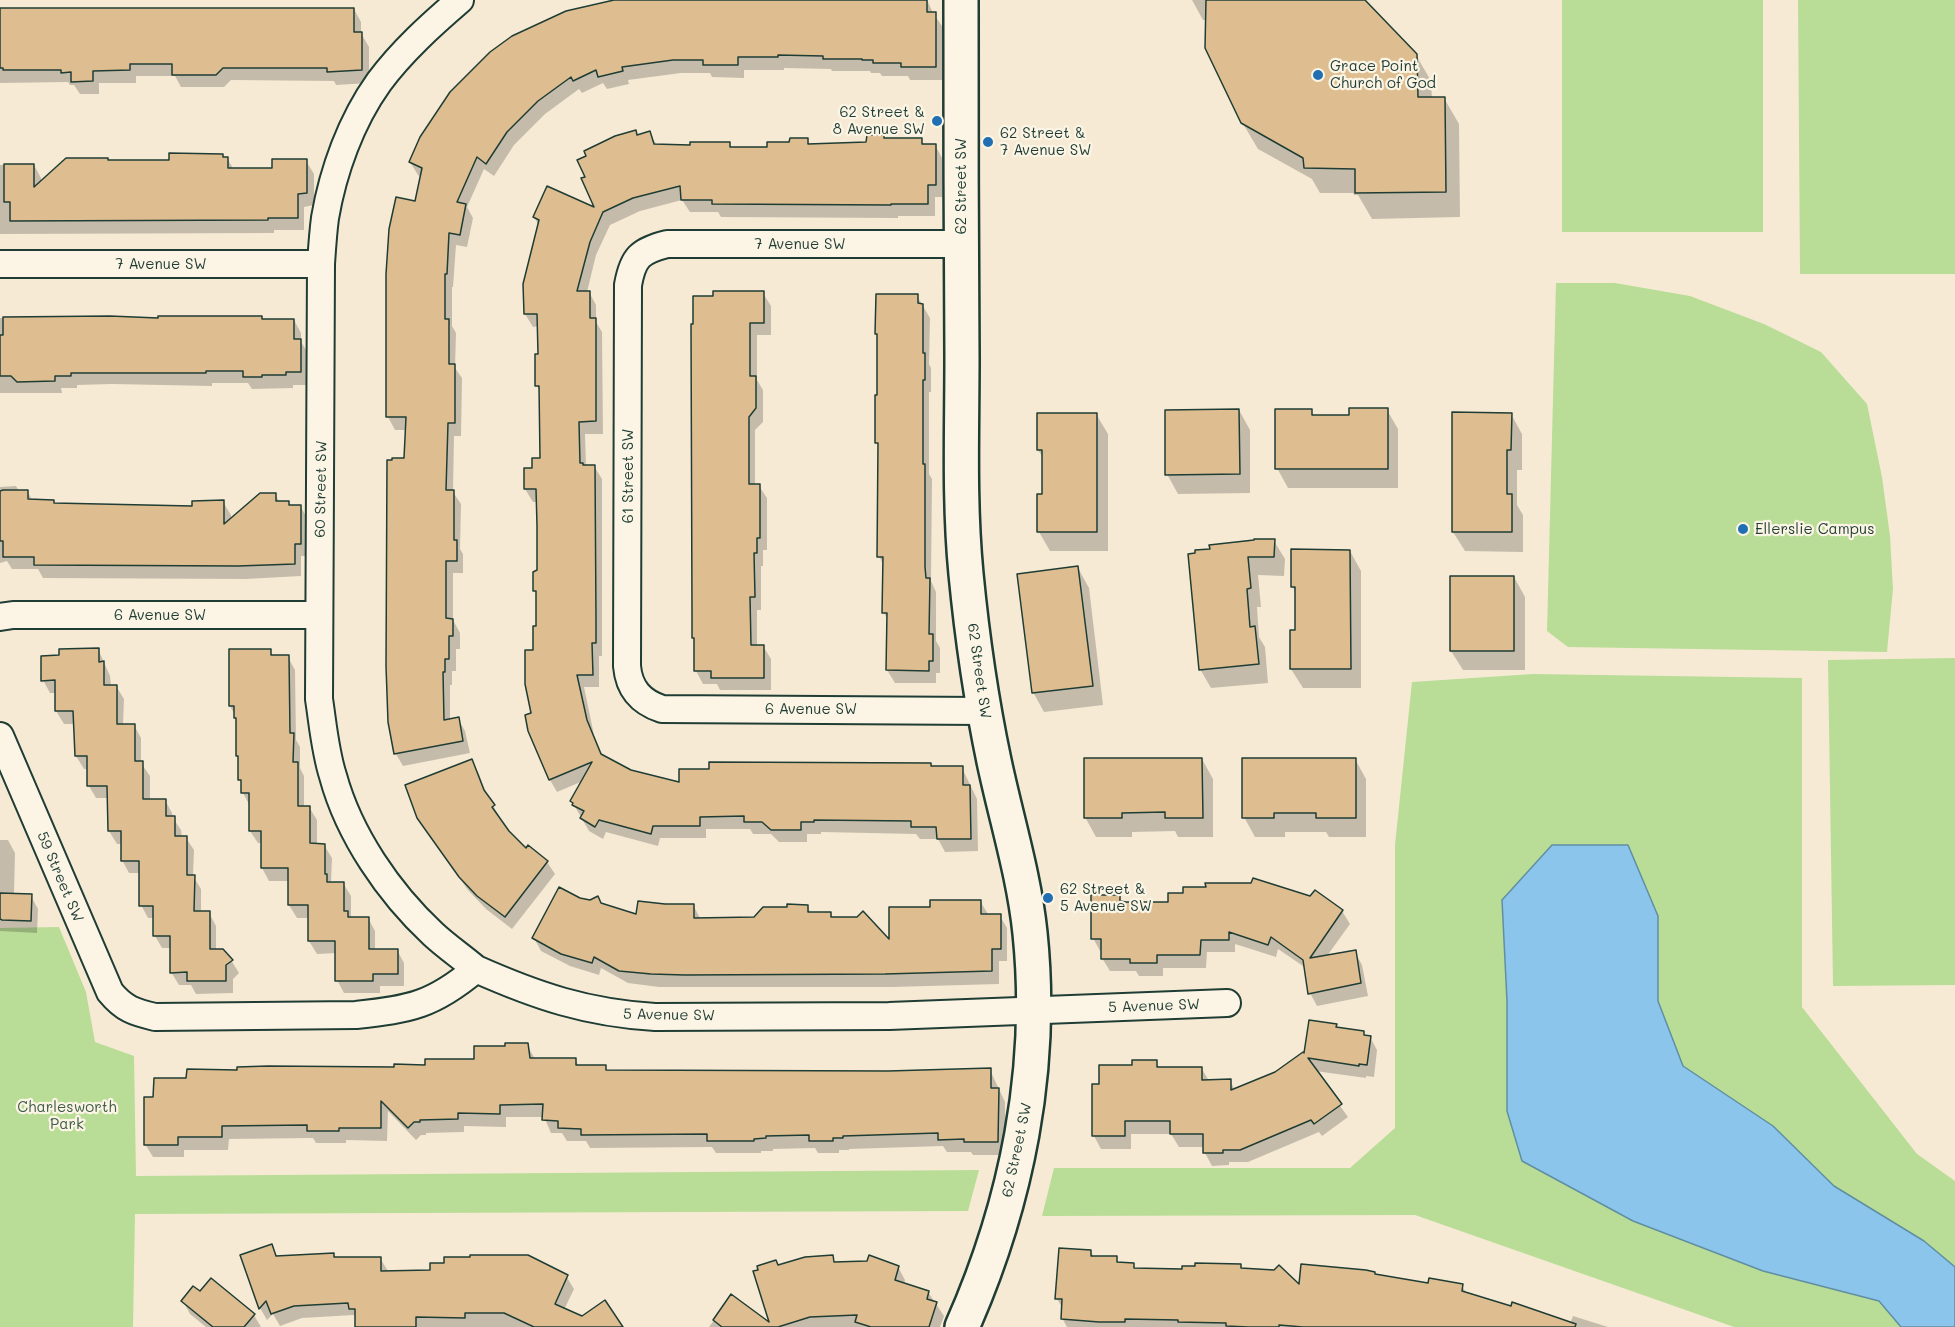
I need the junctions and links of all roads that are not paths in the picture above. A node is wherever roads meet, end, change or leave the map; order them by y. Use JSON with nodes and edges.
{"nodes":[{"id":1,"x":460,"y":0,"type":"edge"},
{"id":2,"x":961,"y":0,"type":"edge"},
{"id":3,"x":961,"y":244,"type":"junction"},
{"id":4,"x":641,"y":254,"type":"joint"},
{"id":5,"x":0,"y":264,"type":"edge"},
{"id":6,"x":321,"y":264,"type":"junction"},
{"id":7,"x":319,"y":615,"type":"junction"},
{"id":8,"x":0,"y":617,"type":"edge"},
{"id":9,"x":640,"y":698,"type":"joint"},
{"id":10,"x":984,"y":711,"type":"junction"},
{"id":11,"x":0,"y":736,"type":"edge"},
{"id":12,"x":476,"y":969,"type":"junction"},
{"id":13,"x":1227,"y":1004,"type":"dead end"},
{"id":14,"x":1034,"y":1011,"type":"junction"},
{"id":15,"x":962,"y":1327,"type":"edge"}],
"edges":[{"from":1,"to":6,"type":"street","name":"60 Street SW"},
{"from":2,"to":3,"type":"street","name":"62 Street SW"},
{"from":3,"to":4,"type":"street","name":"7 Avenue SW"},
{"from":3,"to":10,"type":"street","name":"62 Street SW"},
{"from":4,"to":9,"type":"street","name":"61 Street SW"},
{"from":5,"to":6,"type":"street","name":"7 Avenue SW"},
{"from":6,"to":7,"type":"street","name":"60 Street SW"},
{"from":7,"to":8,"type":"street","name":"6 Avenue SW"},
{"from":7,"to":12,"type":"street","name":"60 Street SW"},
{"from":9,"to":10,"type":"street","name":"6 Avenue SW"},
{"from":10,"to":14,"type":"street","name":"62 Street SW"},
{"from":11,"to":12,"type":"street","name":"59 Street SW"},
{"from":12,"to":14,"type":"street","name":"5 Avenue SW"},
{"from":13,"to":14,"type":"street","name":"5 Avenue SW"},
{"from":14,"to":15,"type":"street","name":"62 Street SW"}]}
